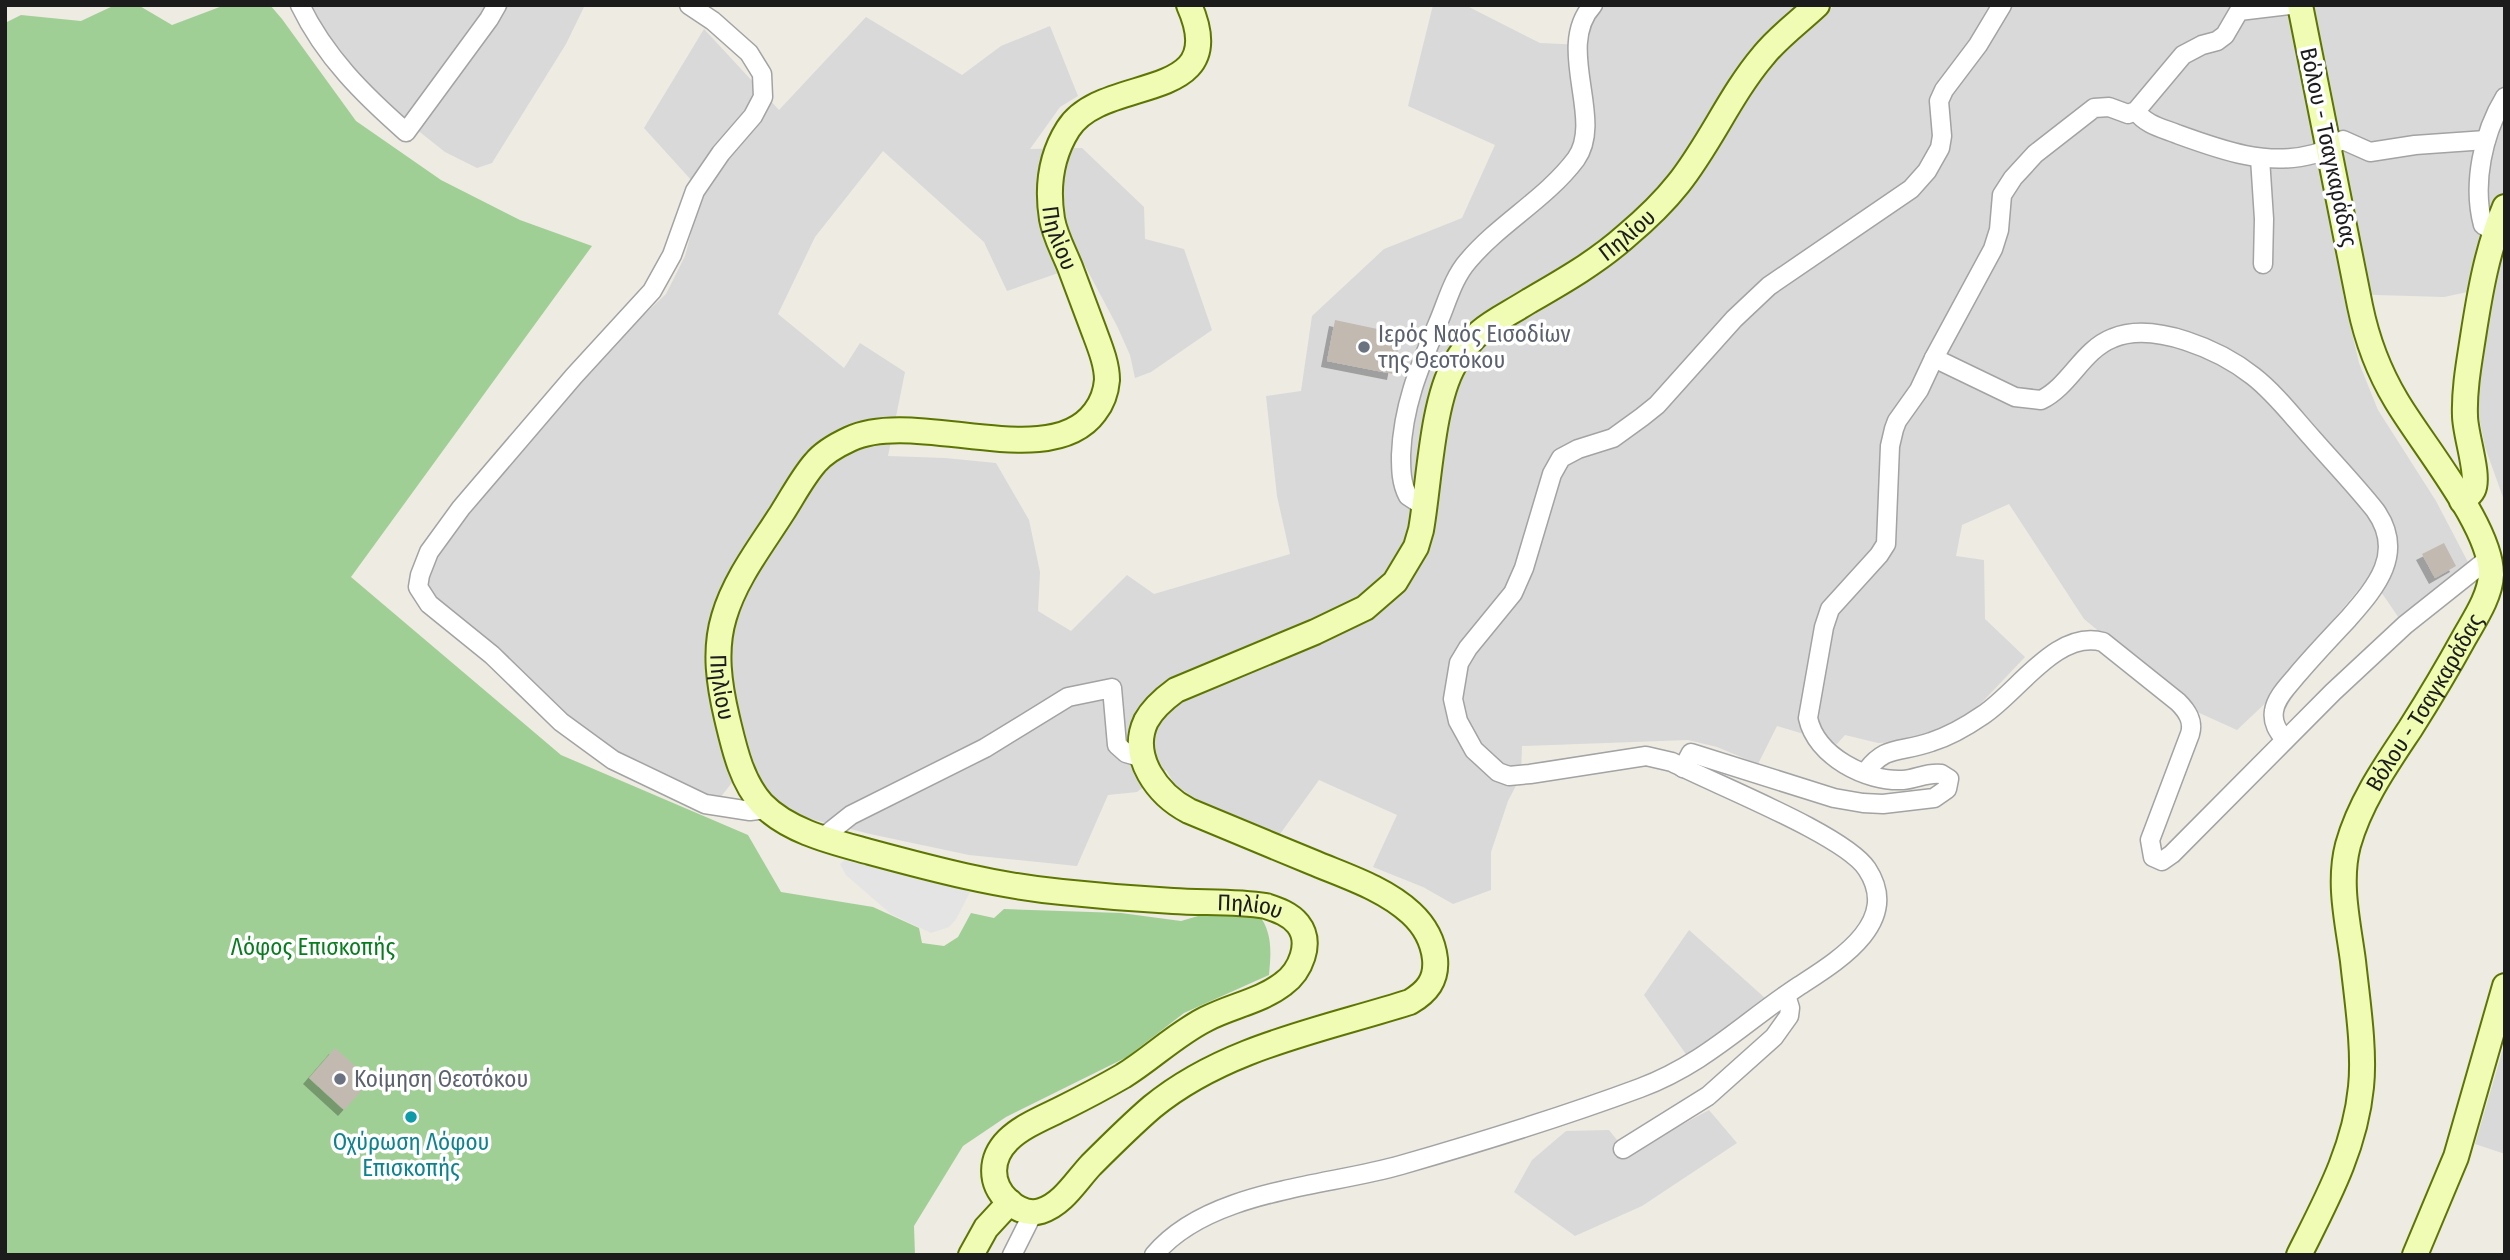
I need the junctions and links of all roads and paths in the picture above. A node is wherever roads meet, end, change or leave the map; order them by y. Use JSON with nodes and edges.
{"nodes":[{"id":1,"x":300,"y":5,"type":"edge"},
{"id":2,"x":496,"y":5,"type":"edge"},
{"id":3,"x":689,"y":5,"type":"edge"},
{"id":4,"x":1189,"y":5,"type":"edge"},
{"id":5,"x":1593,"y":5,"type":"edge"},
{"id":6,"x":1817,"y":5,"type":"edge"},
{"id":7,"x":2002,"y":5,"type":"edge"},
{"id":8,"x":2290,"y":5,"type":"edge"},
{"id":9,"x":2300,"y":5,"type":"edge"},
{"id":10,"x":2239,"y":8,"type":"edge"},
{"id":11,"x":2505,"y":97,"type":"edge"},
{"id":12,"x":2136,"y":111,"type":"junction"},
{"id":13,"x":2486,"y":140,"type":"junction"},
{"id":14,"x":2328,"y":148,"type":"junction"},
{"id":15,"x":2260,"y":158,"type":"junction"},
{"id":16,"x":2505,"y":207,"type":"edge"},
{"id":17,"x":2494,"y":232,"type":"junction"},
{"id":18,"x":2263,"y":264,"type":"dead end"},
{"id":19,"x":1934,"y":358,"type":"junction"},
{"id":20,"x":2462,"y":501,"type":"junction"},
{"id":21,"x":1425,"y":507,"type":"junction"},
{"id":22,"x":2488,"y":559,"type":"junction"},
{"id":23,"x":2285,"y":740,"type":"junction"},
{"id":24,"x":1143,"y":758,"type":"junction"},
{"id":25,"x":1683,"y":768,"type":"junction"},
{"id":26,"x":1865,"y":773,"type":"junction"},
{"id":27,"x":768,"y":809,"type":"junction"},
{"id":28,"x":822,"y":838,"type":"junction"},
{"id":29,"x":2505,"y":986,"type":"edge"},
{"id":30,"x":1786,"y":995,"type":"junction"},
{"id":31,"x":1623,"y":1149,"type":"dead end"},
{"id":32,"x":1010,"y":1202,"type":"junction"},
{"id":33,"x":1033,"y":1213,"type":"junction"},
{"id":34,"x":971,"y":1255,"type":"edge"},
{"id":35,"x":1012,"y":1255,"type":"edge"},
{"id":36,"x":1154,"y":1255,"type":"edge"},
{"id":37,"x":2299,"y":1255,"type":"edge"},
{"id":38,"x":2415,"y":1255,"type":"edge"}],
"edges":[{"from":1,"to":2,"type":"street"},
{"from":3,"to":27,"type":"street"},
{"from":4,"to":27,"type":"main road","name":"Πηλίου"},
{"from":5,"to":21,"type":"street"},
{"from":6,"to":21,"type":"main road","name":"Πηλίου"},
{"from":7,"to":25,"type":"street"},
{"from":8,"to":10,"type":"street"},
{"from":9,"to":14,"type":"main road","name":"Βόλου - Τσαγκαράδας"},
{"from":10,"to":12,"type":"street"},
{"from":11,"to":13,"type":"street"},
{"from":12,"to":15,"type":"street"},
{"from":12,"to":19,"type":"street"},
{"from":13,"to":14,"type":"street"},
{"from":13,"to":17,"type":"street"},
{"from":14,"to":15,"type":"street"},
{"from":14,"to":20,"type":"main road","name":"Βόλου - Τσαγκαράδας"},
{"from":15,"to":18,"type":"street"},
{"from":16,"to":17,"type":"main road"},
{"from":17,"to":20,"type":"main road"},
{"from":19,"to":23,"type":"street"},
{"from":19,"to":26,"type":"street"},
{"from":20,"to":22,"type":"main road","name":"Βόλου - Τσαγκαράδας"},
{"from":21,"to":24,"type":"main road","name":"Πηλίου"},
{"from":22,"to":23,"type":"street"},
{"from":22,"to":37,"type":"main road","name":"Βόλου - Τσαγκαράδας"},
{"from":23,"to":26,"type":"street"},
{"from":24,"to":28,"type":"street"},
{"from":24,"to":33,"type":"main road"},
{"from":25,"to":26,"type":"street"},
{"from":25,"to":30,"type":"street"},
{"from":27,"to":28,"type":"main road","name":"Πηλίου"},
{"from":28,"to":32,"type":"main road","name":"Πηλίου"},
{"from":29,"to":38,"type":"main road"},
{"from":30,"to":31,"type":"street"},
{"from":30,"to":36,"type":"street"},
{"from":32,"to":33,"type":"main road"},
{"from":32,"to":34,"type":"main road"},
{"from":33,"to":35,"type":"street"}]}
